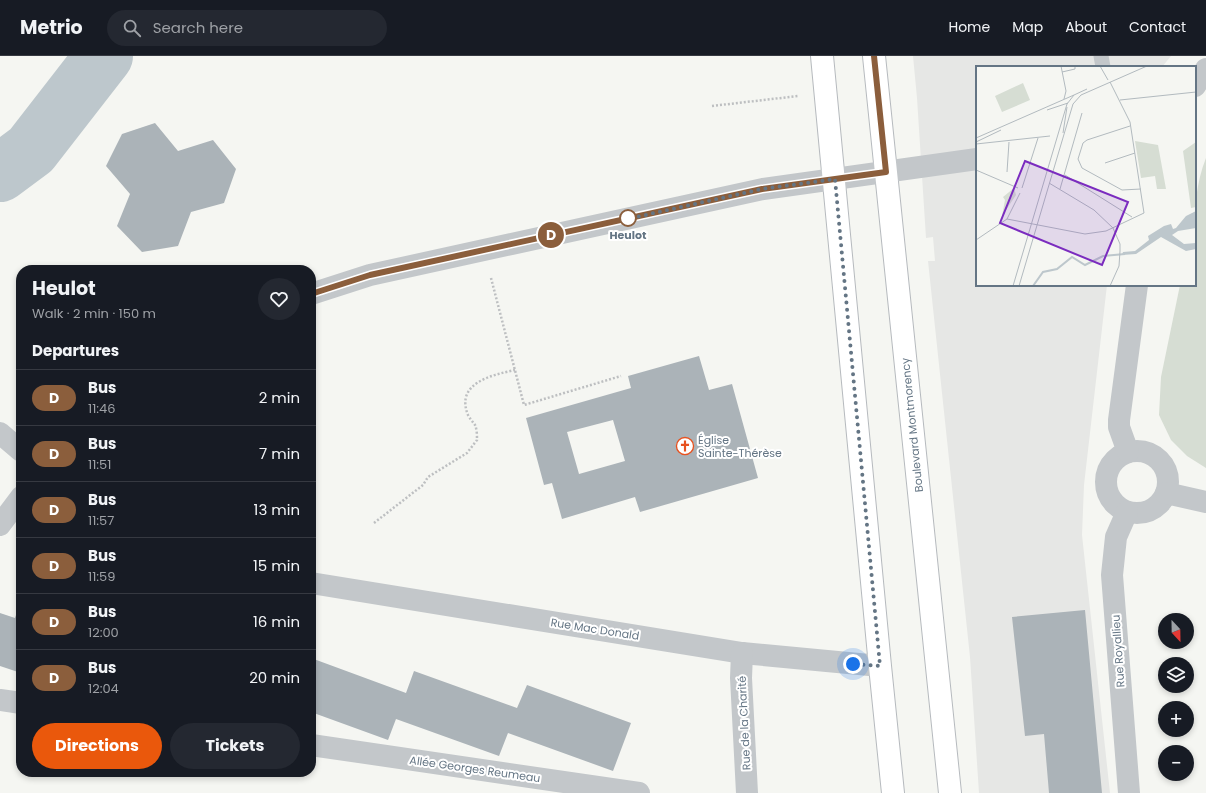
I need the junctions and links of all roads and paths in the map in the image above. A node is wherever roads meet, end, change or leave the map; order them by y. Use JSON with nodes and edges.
{"nodes":[{"id":1,"x":822,"y":56,"type":"edge"},
{"id":2,"x":874,"y":56,"type":"edge"},
{"id":3,"x":1101,"y":56,"type":"edge"},
{"id":4,"x":1103,"y":66,"type":"edge"},
{"id":5,"x":1206,"y":69,"type":"edge"},
{"id":6,"x":1196,"y":84,"type":"edge"},
{"id":7,"x":826,"y":93,"type":"junction"},
{"id":8,"x":712,"y":106,"type":"dead end"},
{"id":9,"x":976,"y":159,"type":"edge"},
{"id":10,"x":886,"y":172,"type":"junction"},
{"id":11,"x":835,"y":179,"type":"junction"},
{"id":12,"x":484,"y":250,"type":"junction"},
{"id":13,"x":1138,"y":286,"type":"edge"},
{"id":14,"x":316,"y":292,"type":"edge"},
{"id":15,"x":515,"y":370,"type":"junction"},
{"id":16,"x":620,"y":376,"type":"dead end"},
{"id":17,"x":0,"y":433,"type":"edge"},
{"id":18,"x":16,"y":447,"type":"edge"},
{"id":19,"x":1128,"y":452,"type":"junction"},
{"id":20,"x":1166,"y":493,"type":"junction"},
{"id":21,"x":1206,"y":502,"type":"edge"},
{"id":22,"x":16,"y":504,"type":"edge"},
{"id":23,"x":1127,"y":512,"type":"junction"},
{"id":24,"x":374,"y":523,"type":"dead end"},
{"id":25,"x":0,"y":525,"type":"edge"},
{"id":26,"x":316,"y":584,"type":"edge"},
{"id":27,"x":742,"y":653,"type":"junction"},
{"id":28,"x":880,"y":666,"type":"junction"},
{"id":29,"x":0,"y":700,"type":"edge"},
{"id":30,"x":16,"y":702,"type":"edge"},
{"id":31,"x":316,"y":746,"type":"edge"},
{"id":32,"x":639,"y":793,"type":"edge"},
{"id":33,"x":747,"y":793,"type":"edge"},
{"id":34,"x":894,"y":793,"type":"edge"},
{"id":35,"x":950,"y":793,"type":"edge"},
{"id":36,"x":1129,"y":793,"type":"edge"}],
"edges":[{"from":1,"to":7,"type":"main road"},
{"from":2,"to":10,"type":"main road","name":"Boulevard Montmorency"},
{"from":3,"to":4,"type":"lane"},
{"from":5,"to":6,"type":"street"},
{"from":7,"to":8,"type":"path"},
{"from":7,"to":11,"type":"main road"},
{"from":9,"to":10,"type":"street"},
{"from":10,"to":11,"type":"street"},
{"from":10,"to":35,"type":"main road","name":"Boulevard Montmorency"},
{"from":11,"to":12,"type":"street"},
{"from":11,"to":28,"type":"main road"},
{"from":12,"to":14,"type":"street"},
{"from":12,"to":15,"type":"path"},
{"from":13,"to":19,"type":"street"},
{"from":15,"to":16,"type":"path"},
{"from":15,"to":24,"type":"path"},
{"from":17,"to":18,"type":"street"},
{"from":19,"to":20,"type":"street"},
{"from":19,"to":23,"type":"street"},
{"from":20,"to":21,"type":"street"},
{"from":20,"to":23,"type":"street"},
{"from":22,"to":25,"type":"street"},
{"from":23,"to":36,"type":"street","name":"Rue Royallieu"},
{"from":26,"to":27,"type":"street","name":"Rue Mac Donald"},
{"from":27,"to":28,"type":"street","name":"Rue Mac Donald"},
{"from":27,"to":33,"type":"street","name":"Rue de la Charité"},
{"from":28,"to":34,"type":"main road"},
{"from":29,"to":30,"type":"street"},
{"from":31,"to":32,"type":"street","name":"Allée Georges Reumeau"}]}
